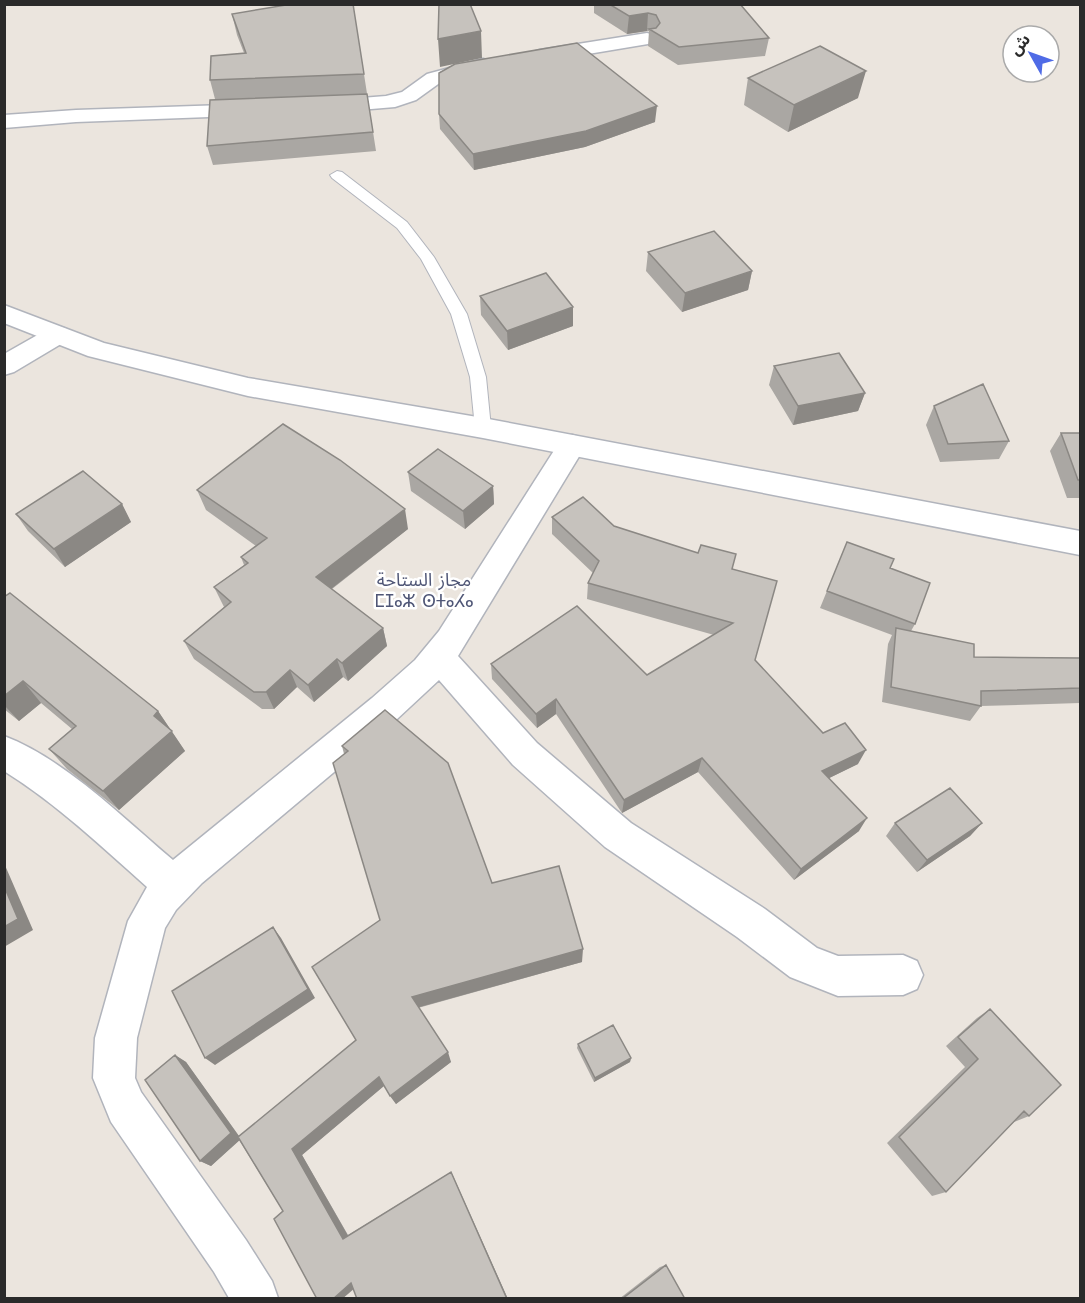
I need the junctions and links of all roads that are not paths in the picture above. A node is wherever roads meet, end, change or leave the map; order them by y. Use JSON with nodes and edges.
{"nodes":[{"id":1,"x":647,"y":39,"type":"edge"},
{"id":2,"x":301,"y":108,"type":"edge"},
{"id":3,"x":278,"y":109,"type":"edge"},
{"id":4,"x":4,"y":122,"type":"edge"},
{"id":5,"x":337,"y":175,"type":"dead end"},
{"id":6,"x":10,"y":320,"type":"edge"},
{"id":7,"x":57,"y":334,"type":"junction"},
{"id":8,"x":4,"y":366,"type":"edge"},
{"id":9,"x":483,"y":428,"type":"junction"},
{"id":10,"x":572,"y":445,"type":"junction"},
{"id":11,"x":1080,"y":543,"type":"edge"},
{"id":12,"x":438,"y":656,"type":"junction"},
{"id":13,"x":4,"y":752,"type":"edge"},
{"id":14,"x":173,"y":885,"type":"junction"},
{"id":15,"x":903,"y":975,"type":"dead end"},
{"id":16,"x":255,"y":1299,"type":"edge"}],
"edges":[{"from":1,"to":2,"type":"street"},
{"from":3,"to":4,"type":"street"},
{"from":5,"to":9,"type":"lane"},
{"from":6,"to":7,"type":"street"},
{"from":7,"to":8,"type":"street"},
{"from":7,"to":9,"type":"street"},
{"from":9,"to":10,"type":"street"},
{"from":10,"to":11,"type":"street"},
{"from":10,"to":12,"type":"street"},
{"from":12,"to":14,"type":"street"},
{"from":12,"to":15,"type":"street"},
{"from":13,"to":14,"type":"street"},
{"from":14,"to":16,"type":"street"}]}
